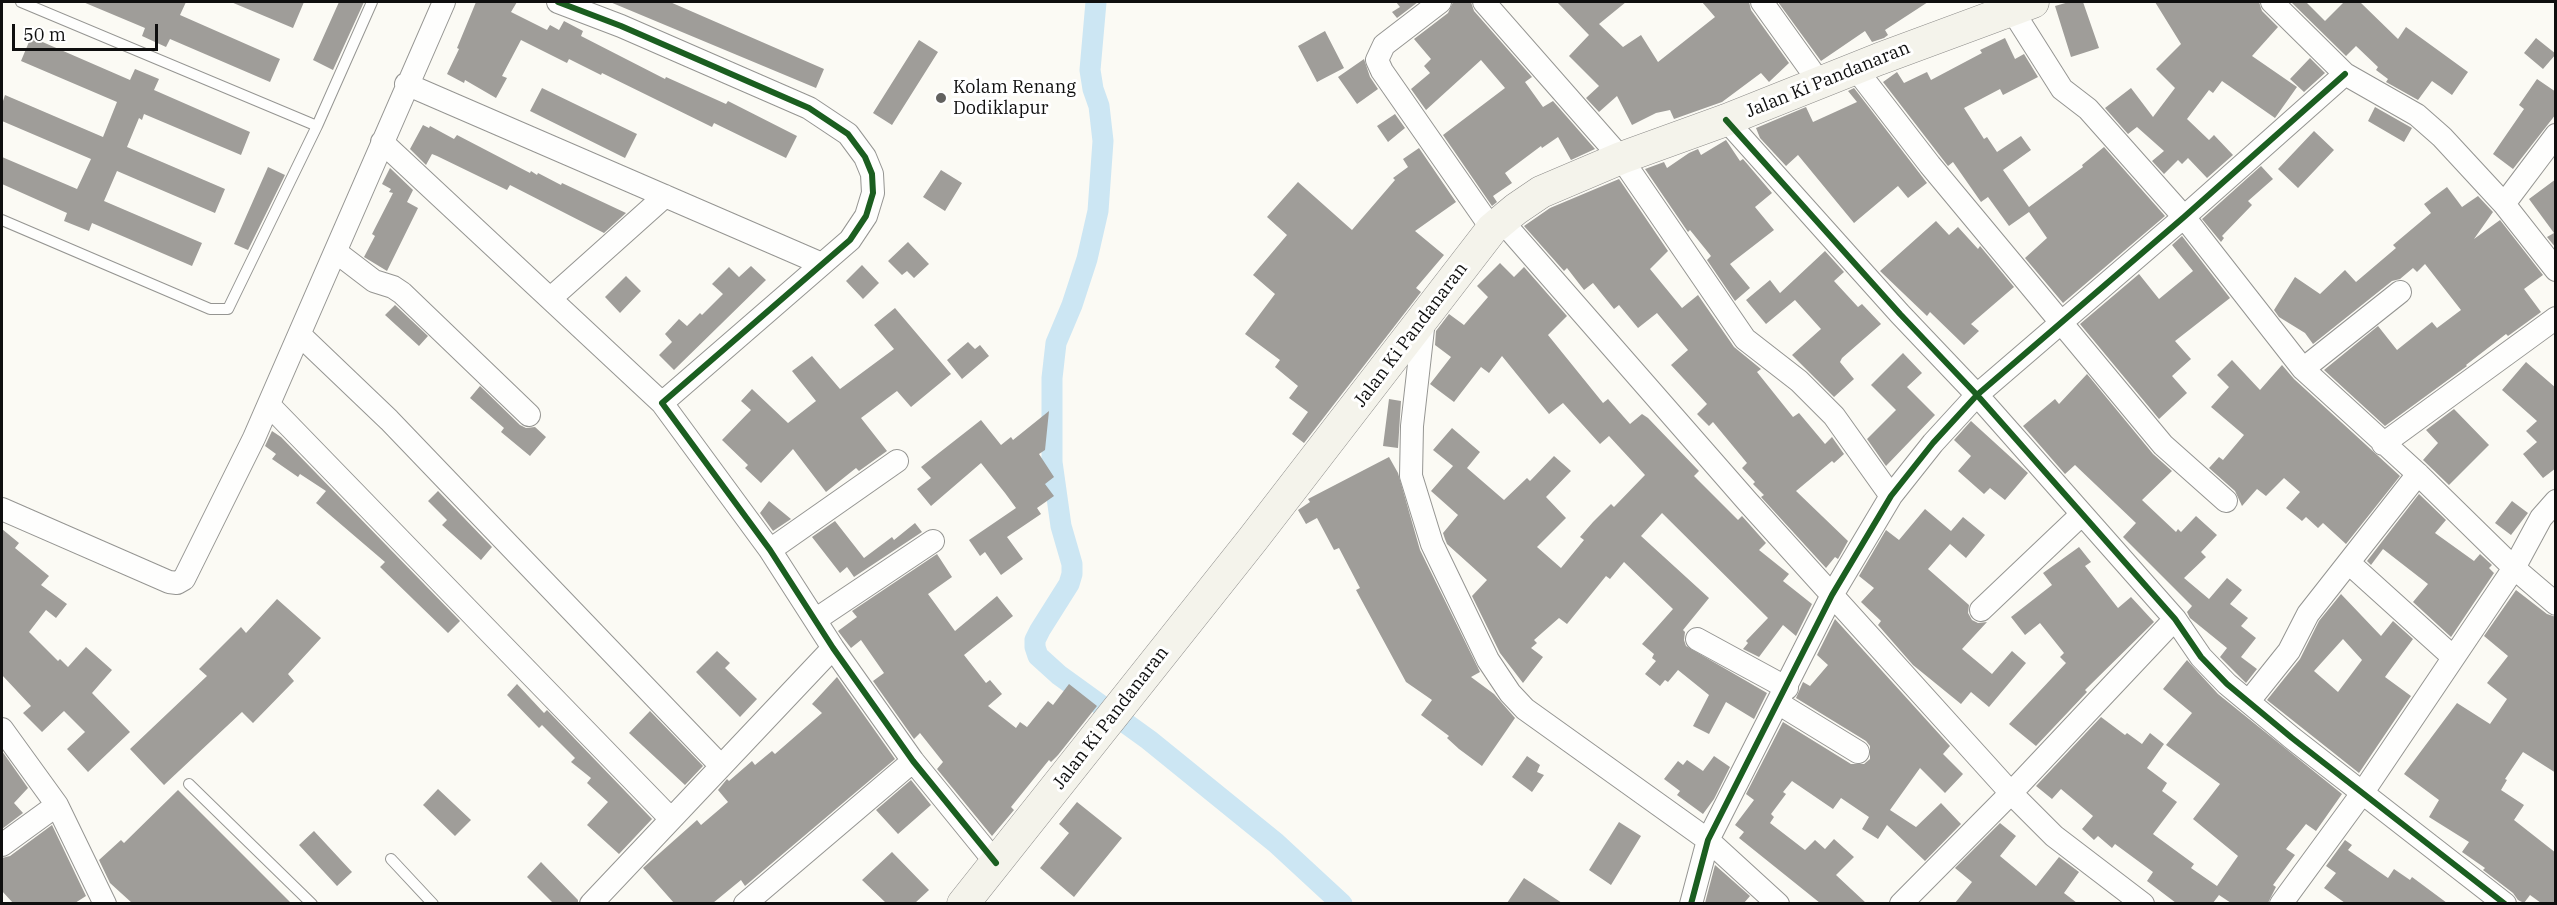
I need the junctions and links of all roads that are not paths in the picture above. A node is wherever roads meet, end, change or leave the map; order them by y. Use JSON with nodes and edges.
{"nodes":[{"id":1,"x":21,"y":2,"type":"edge"},
{"id":2,"x":372,"y":2,"type":"edge"},
{"id":3,"x":444,"y":2,"type":"edge"},
{"id":4,"x":558,"y":2,"type":"edge"},
{"id":5,"x":1440,"y":2,"type":"edge"},
{"id":6,"x":1485,"y":2,"type":"edge"},
{"id":7,"x":1762,"y":2,"type":"edge"},
{"id":8,"x":2272,"y":2,"type":"edge"},
{"id":9,"x":2023,"y":6,"type":"edge"},
{"id":10,"x":1855,"y":68,"type":"junction"},
{"id":11,"x":2345,"y":74,"type":"junction"},
{"id":12,"x":1820,"y":83,"type":"junction"},
{"id":13,"x":406,"y":84,"type":"junction"},
{"id":14,"x":1726,"y":120,"type":"junction"},
{"id":15,"x":317,"y":126,"type":"junction"},
{"id":16,"x":2556,"y":135,"type":"edge"},
{"id":17,"x":382,"y":142,"type":"junction"},
{"id":18,"x":1621,"y":158,"type":"junction"},
{"id":19,"x":664,"y":196,"type":"junction"},
{"id":20,"x":2504,"y":204,"type":"junction"},
{"id":21,"x":2184,"y":217,"type":"junction"},
{"id":22,"x":2,"y":220,"type":"edge"},
{"id":23,"x":1497,"y":225,"type":"junction"},
{"id":24,"x":336,"y":252,"type":"junction"},
{"id":25,"x":822,"y":264,"type":"junction"},
{"id":26,"x":2556,"y":270,"type":"edge"},
{"id":27,"x":2400,"y":292,"type":"dead end"},
{"id":28,"x":551,"y":298,"type":"junction"},
{"id":29,"x":2556,"y":318,"type":"edge"},
{"id":30,"x":1424,"y":320,"type":"junction"},
{"id":31,"x":2062,"y":324,"type":"junction"},
{"id":32,"x":300,"y":335,"type":"junction"},
{"id":33,"x":2303,"y":369,"type":"junction"},
{"id":34,"x":1977,"y":395,"type":"junction"},
{"id":35,"x":662,"y":403,"type":"junction"},
{"id":36,"x":269,"y":405,"type":"junction"},
{"id":37,"x":529,"y":415,"type":"dead end"},
{"id":38,"x":2383,"y":444,"type":"junction"},
{"id":39,"x":897,"y":460,"type":"dead end"},
{"id":40,"x":2418,"y":474,"type":"junction"},
{"id":41,"x":1891,"y":496,"type":"junction"},
{"id":42,"x":2226,"y":501,"type":"dead end"},
{"id":43,"x":2556,"y":501,"type":"edge"},
{"id":44,"x":2,"y":509,"type":"edge"},
{"id":45,"x":2081,"y":515,"type":"junction"},
{"id":46,"x":933,"y":541,"type":"dead end"},
{"id":47,"x":770,"y":550,"type":"junction"},
{"id":48,"x":2350,"y":564,"type":"junction"},
{"id":49,"x":2514,"y":568,"type":"junction"},
{"id":50,"x":1832,"y":595,"type":"junction"},
{"id":51,"x":2556,"y":604,"type":"edge"},
{"id":52,"x":1981,"y":610,"type":"dead end"},
{"id":53,"x":815,"y":620,"type":"junction"},
{"id":54,"x":2175,"y":620,"type":"junction"},
{"id":55,"x":1697,"y":639,"type":"dead end"},
{"id":56,"x":833,"y":648,"type":"junction"},
{"id":57,"x":2453,"y":657,"type":"junction"},
{"id":58,"x":1782,"y":696,"type":"junction"},
{"id":59,"x":2249,"y":701,"type":"junction"},
{"id":60,"x":2,"y":729,"type":"edge"},
{"id":61,"x":1858,"y":752,"type":"dead end"},
{"id":62,"x":913,"y":761,"type":"junction"},
{"id":63,"x":720,"y":766,"type":"junction"},
{"id":64,"x":189,"y":783,"type":"dead end"},
{"id":65,"x":2363,"y":792,"type":"junction"},
{"id":66,"x":2011,"y":793,"type":"junction"},
{"id":67,"x":57,"y":805,"type":"junction"},
{"id":68,"x":671,"y":819,"type":"junction"},
{"id":69,"x":1708,"y":840,"type":"junction"},
{"id":70,"x":2,"y":845,"type":"edge"},
{"id":71,"x":391,"y":859,"type":"dead end"},
{"id":72,"x":996,"y":863,"type":"junction"},
{"id":73,"x":94,"y":881,"type":"junction"},
{"id":74,"x":105,"y":903,"type":"edge"},
{"id":75,"x":116,"y":903,"type":"edge"},
{"id":76,"x":312,"y":903,"type":"edge"},
{"id":77,"x":434,"y":903,"type":"edge"},
{"id":78,"x":591,"y":903,"type":"edge"},
{"id":79,"x":745,"y":903,"type":"edge"},
{"id":80,"x":963,"y":903,"type":"edge"},
{"id":81,"x":1691,"y":903,"type":"edge"},
{"id":82,"x":1778,"y":903,"type":"edge"},
{"id":83,"x":1901,"y":903,"type":"edge"},
{"id":84,"x":2143,"y":903,"type":"edge"},
{"id":85,"x":2281,"y":903,"type":"edge"},
{"id":86,"x":2505,"y":903,"type":"edge"}],
"edges":[{"from":1,"to":15,"type":"lane"},
{"from":2,"to":15,"type":"lane"},
{"from":3,"to":13,"type":"street"},
{"from":4,"to":25,"type":"street"},
{"from":5,"to":23,"type":"street"},
{"from":6,"to":18,"type":"street"},
{"from":7,"to":12,"type":"street"},
{"from":8,"to":11,"type":"street"},
{"from":9,"to":10,"type":"main road","name":"Jalan Ki Pandanaran"},
{"from":9,"to":21,"type":"street"},
{"from":10,"to":12,"type":"main road","name":"Jalan Ki Pandanaran"},
{"from":10,"to":31,"type":"street"},
{"from":11,"to":20,"type":"street"},
{"from":11,"to":21,"type":"street"},
{"from":12,"to":14,"type":"main road","name":"Jalan Ki Pandanaran"},
{"from":13,"to":17,"type":"street"},
{"from":13,"to":19,"type":"street"},
{"from":14,"to":18,"type":"main road","name":"Jalan Ki Pandanaran"},
{"from":14,"to":34,"type":"street"},
{"from":15,"to":22,"type":"lane"},
{"from":16,"to":20,"type":"street"},
{"from":17,"to":24,"type":"street"},
{"from":17,"to":28,"type":"street"},
{"from":18,"to":23,"type":"main road","name":"Jalan Ki Pandanaran"},
{"from":18,"to":41,"type":"street"},
{"from":19,"to":25,"type":"street"},
{"from":19,"to":28,"type":"street"},
{"from":20,"to":26,"type":"street"},
{"from":21,"to":31,"type":"street"},
{"from":21,"to":33,"type":"street"},
{"from":23,"to":30,"type":"main road","name":"Jalan Ki Pandanaran"},
{"from":23,"to":50,"type":"street"},
{"from":24,"to":32,"type":"street"},
{"from":24,"to":37,"type":"street"},
{"from":25,"to":35,"type":"street"},
{"from":27,"to":33,"type":"street"},
{"from":28,"to":35,"type":"street"},
{"from":29,"to":38,"type":"street"},
{"from":30,"to":69,"type":"street"},
{"from":30,"to":72,"type":"main road","name":"Jalan Ki Pandanaran"},
{"from":31,"to":34,"type":"street"},
{"from":31,"to":42,"type":"street"},
{"from":32,"to":36,"type":"street"},
{"from":32,"to":63,"type":"street"},
{"from":33,"to":38,"type":"street"},
{"from":34,"to":41,"type":"street"},
{"from":34,"to":45,"type":"street"},
{"from":35,"to":47,"type":"street"},
{"from":36,"to":44,"type":"street"},
{"from":36,"to":68,"type":"street"},
{"from":38,"to":40,"type":"street"},
{"from":39,"to":47,"type":"street"},
{"from":40,"to":48,"type":"street"},
{"from":40,"to":49,"type":"street"},
{"from":41,"to":50,"type":"street"},
{"from":43,"to":49,"type":"street"},
{"from":45,"to":52,"type":"street"},
{"from":45,"to":54,"type":"street"},
{"from":46,"to":53,"type":"street"},
{"from":47,"to":53,"type":"street"},
{"from":48,"to":57,"type":"street"},
{"from":48,"to":59,"type":"street"},
{"from":49,"to":51,"type":"street"},
{"from":49,"to":57,"type":"street"},
{"from":50,"to":58,"type":"street"},
{"from":50,"to":66,"type":"street"},
{"from":53,"to":56,"type":"street"},
{"from":54,"to":59,"type":"street"},
{"from":54,"to":66,"type":"street"},
{"from":55,"to":58,"type":"street"},
{"from":56,"to":62,"type":"street"},
{"from":56,"to":63,"type":"street"},
{"from":57,"to":65,"type":"street"},
{"from":58,"to":61,"type":"street"},
{"from":58,"to":69,"type":"street"},
{"from":59,"to":65,"type":"street"},
{"from":60,"to":67,"type":"street"},
{"from":62,"to":72,"type":"street"},
{"from":62,"to":79,"type":"street"},
{"from":63,"to":68,"type":"street"},
{"from":64,"to":76,"type":"lane"},
{"from":65,"to":85,"type":"street"},
{"from":65,"to":86,"type":"street"},
{"from":66,"to":83,"type":"street"},
{"from":66,"to":84,"type":"street"},
{"from":67,"to":70,"type":"street"},
{"from":67,"to":73,"type":"street"},
{"from":68,"to":78,"type":"street"},
{"from":69,"to":81,"type":"street"},
{"from":69,"to":82,"type":"street"},
{"from":71,"to":77,"type":"lane"},
{"from":72,"to":80,"type":"main road","name":"Jalan Ki Pandanaran"},
{"from":73,"to":74,"type":"street"},
{"from":73,"to":75,"type":"street"}]}
